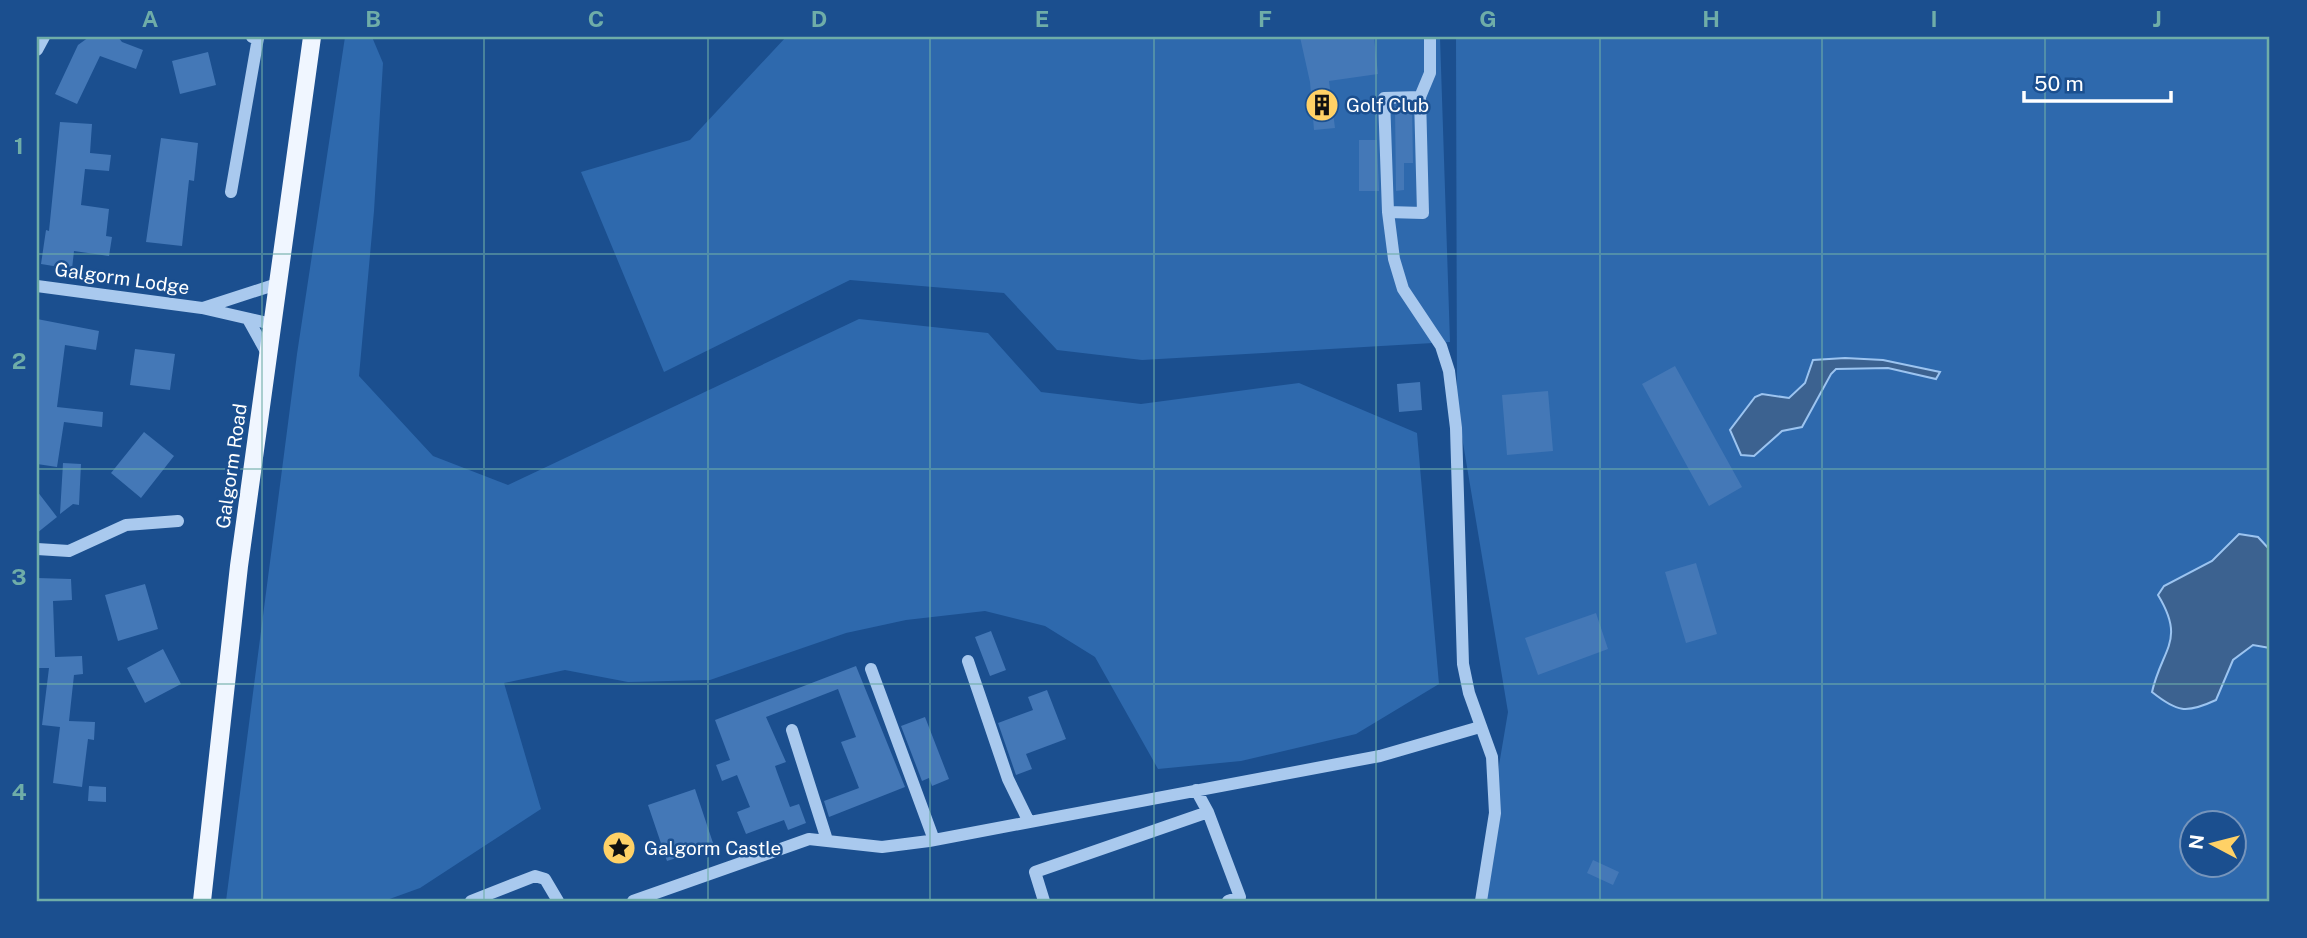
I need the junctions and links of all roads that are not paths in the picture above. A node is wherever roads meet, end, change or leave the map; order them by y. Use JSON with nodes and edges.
{"nodes":[{"id":1,"x":44,"y":37,"type":"edge"},
{"id":2,"x":252,"y":37,"type":"edge"},
{"id":3,"x":312,"y":37,"type":"edge"},
{"id":4,"x":1430,"y":37,"type":"edge"},
{"id":5,"x":37,"y":50,"type":"edge"},
{"id":6,"x":1420,"y":97,"type":"junction"},
{"id":7,"x":231,"y":192,"type":"dead end"},
{"id":8,"x":1388,"y":212,"type":"junction"},
{"id":9,"x":278,"y":284,"type":"junction"},
{"id":10,"x":37,"y":286,"type":"edge"},
{"id":11,"x":202,"y":309,"type":"junction"},
{"id":12,"x":248,"y":319,"type":"junction"},
{"id":13,"x":272,"y":324,"type":"junction"},
{"id":14,"x":268,"y":356,"type":"junction"},
{"id":15,"x":178,"y":521,"type":"dead end"},
{"id":16,"x":37,"y":548,"type":"edge"},
{"id":17,"x":968,"y":661,"type":"dead end"},
{"id":18,"x":871,"y":669,"type":"dead end"},
{"id":19,"x":1480,"y":727,"type":"junction"},
{"id":20,"x":792,"y":730,"type":"dead end"},
{"id":21,"x":1196,"y":790,"type":"junction"},
{"id":22,"x":1208,"y":812,"type":"junction"},
{"id":23,"x":1029,"y":822,"type":"junction"},
{"id":24,"x":827,"y":840,"type":"junction"},
{"id":25,"x":934,"y":840,"type":"junction"},
{"id":26,"x":202,"y":901,"type":"edge"},
{"id":27,"x":471,"y":901,"type":"edge"},
{"id":28,"x":558,"y":901,"type":"edge"},
{"id":29,"x":633,"y":901,"type":"edge"},
{"id":30,"x":1044,"y":901,"type":"edge"},
{"id":31,"x":1228,"y":901,"type":"edge"},
{"id":32,"x":1481,"y":901,"type":"edge"}],
"edges":[{"from":1,"to":5,"type":"street"},
{"from":2,"to":7,"type":"street"},
{"from":3,"to":9,"type":"main road","name":"Galgorm Road"},
{"from":4,"to":6,"type":"street"},
{"from":6,"to":8,"type":"street"},
{"from":6,"to":8,"type":"street"},
{"from":8,"to":19,"type":"street"},
{"from":9,"to":11,"type":"street","name":"Galgorm Lodge"},
{"from":9,"to":13,"type":"main road","name":"Galgorm Road"},
{"from":10,"to":11,"type":"street","name":"Galgorm Lodge"},
{"from":11,"to":12,"type":"street","name":"Galgorm Lodge"},
{"from":12,"to":13,"type":"street","name":"Galgorm Lodge"},
{"from":12,"to":14,"type":"street"},
{"from":13,"to":14,"type":"main road","name":"Galgorm Road"},
{"from":14,"to":26,"type":"main road","name":"Galgorm Road"},
{"from":15,"to":16,"type":"street"},
{"from":17,"to":23,"type":"street"},
{"from":18,"to":25,"type":"street"},
{"from":19,"to":21,"type":"street"},
{"from":19,"to":32,"type":"street"},
{"from":20,"to":24,"type":"street"},
{"from":21,"to":22,"type":"street"},
{"from":21,"to":23,"type":"street"},
{"from":22,"to":30,"type":"street"},
{"from":22,"to":31,"type":"street"},
{"from":23,"to":25,"type":"street"},
{"from":24,"to":25,"type":"street"},
{"from":24,"to":29,"type":"street"},
{"from":27,"to":28,"type":"street"}]}
